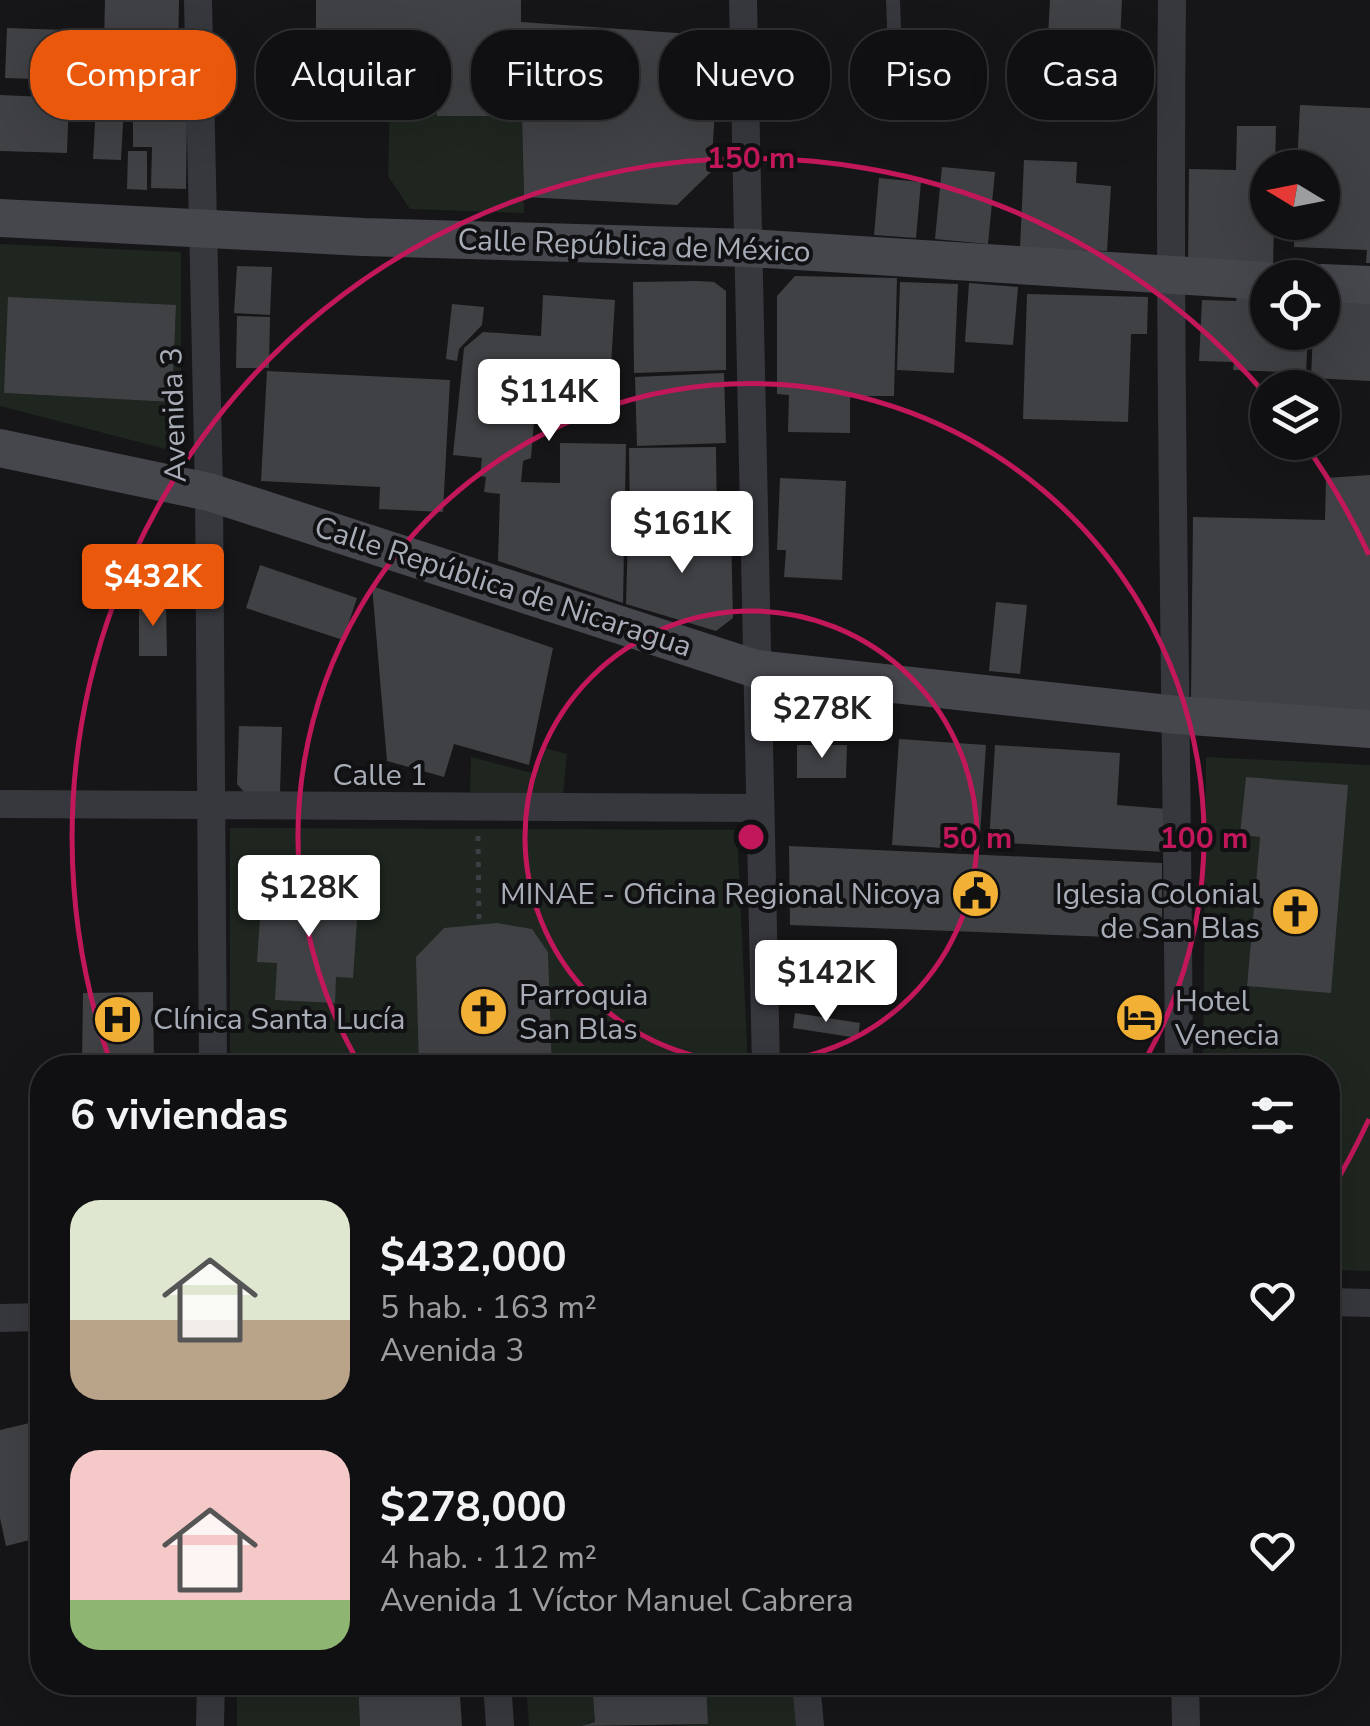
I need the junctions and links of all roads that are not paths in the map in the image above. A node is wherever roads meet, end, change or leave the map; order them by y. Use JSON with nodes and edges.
{"nodes":[{"id":1,"x":198,"y":0,"type":"edge"},
{"id":2,"x":743,"y":0,"type":"edge"},
{"id":3,"x":893,"y":0,"type":"edge"},
{"id":4,"x":1172,"y":0,"type":"edge"},
{"id":5,"x":894,"y":30,"type":"edge"},
{"id":6,"x":0,"y":218,"type":"edge"},
{"id":7,"x":201,"y":230,"type":"junction"},
{"id":8,"x":750,"y":248,"type":"junction"},
{"id":9,"x":1169,"y":277,"type":"junction"},
{"id":10,"x":1250,"y":280,"type":"edge"},
{"id":11,"x":1340,"y":284,"type":"edge"},
{"id":12,"x":1370,"y":285,"type":"edge"},
{"id":13,"x":0,"y":448,"type":"edge"},
{"id":14,"x":209,"y":492,"type":"junction"},
{"id":15,"x":756,"y":670,"type":"junction"},
{"id":16,"x":1177,"y":715,"type":"junction"},
{"id":17,"x":1370,"y":729,"type":"edge"},
{"id":18,"x":0,"y":804,"type":"edge"},
{"id":19,"x":210,"y":807,"type":"junction"},
{"id":20,"x":760,"y":808,"type":"junction"},
{"id":21,"x":213,"y":1055,"type":"edge"},
{"id":22,"x":766,"y":1055,"type":"edge"},
{"id":23,"x":1178,"y":1055,"type":"edge"},
{"id":24,"x":1340,"y":1302,"type":"edge"},
{"id":25,"x":1370,"y":1303,"type":"edge"},
{"id":26,"x":30,"y":1317,"type":"edge"},
{"id":27,"x":0,"y":1318,"type":"edge"},
{"id":28,"x":210,"y":1695,"type":"edge"},
{"id":29,"x":498,"y":1695,"type":"edge"},
{"id":30,"x":807,"y":1695,"type":"edge"},
{"id":31,"x":1185,"y":1695,"type":"edge"},
{"id":32,"x":210,"y":1726,"type":"edge"},
{"id":33,"x":500,"y":1726,"type":"edge"},
{"id":34,"x":810,"y":1726,"type":"edge"},
{"id":35,"x":1186,"y":1726,"type":"edge"}],
"edges":[{"from":1,"to":7,"type":"street","name":"Avenida 3"},
{"from":2,"to":8,"type":"street"},
{"from":3,"to":5,"type":"lane"},
{"from":4,"to":9,"type":"street"},
{"from":6,"to":7,"type":"main road","name":"Calle República de México"},
{"from":7,"to":8,"type":"main road","name":"Calle República de México"},
{"from":7,"to":14,"type":"street","name":"Avenida 3"},
{"from":8,"to":9,"type":"main road","name":"Calle República de México"},
{"from":8,"to":15,"type":"street"},
{"from":9,"to":10,"type":"main road","name":"Calle República de México"},
{"from":9,"to":16,"type":"street"},
{"from":11,"to":12,"type":"main road"},
{"from":13,"to":14,"type":"main road","name":"Calle República de Nicaragua"},
{"from":14,"to":15,"type":"main road","name":"Calle República de Nicaragua"},
{"from":14,"to":19,"type":"street","name":"Avenida 3"},
{"from":15,"to":16,"type":"main road","name":"Calle República de Nicaragua"},
{"from":15,"to":20,"type":"street"},
{"from":16,"to":17,"type":"main road","name":"Calle República de Nicaragua"},
{"from":16,"to":23,"type":"street"},
{"from":18,"to":19,"type":"street","name":"Calle 1"},
{"from":19,"to":20,"type":"street","name":"Calle 1"},
{"from":19,"to":21,"type":"street","name":"Avenida 3"},
{"from":20,"to":22,"type":"street"},
{"from":24,"to":25,"type":"street"},
{"from":26,"to":27,"type":"street"},
{"from":28,"to":32,"type":"street"},
{"from":29,"to":33,"type":"street"},
{"from":30,"to":34,"type":"street"},
{"from":31,"to":35,"type":"street"}]}
